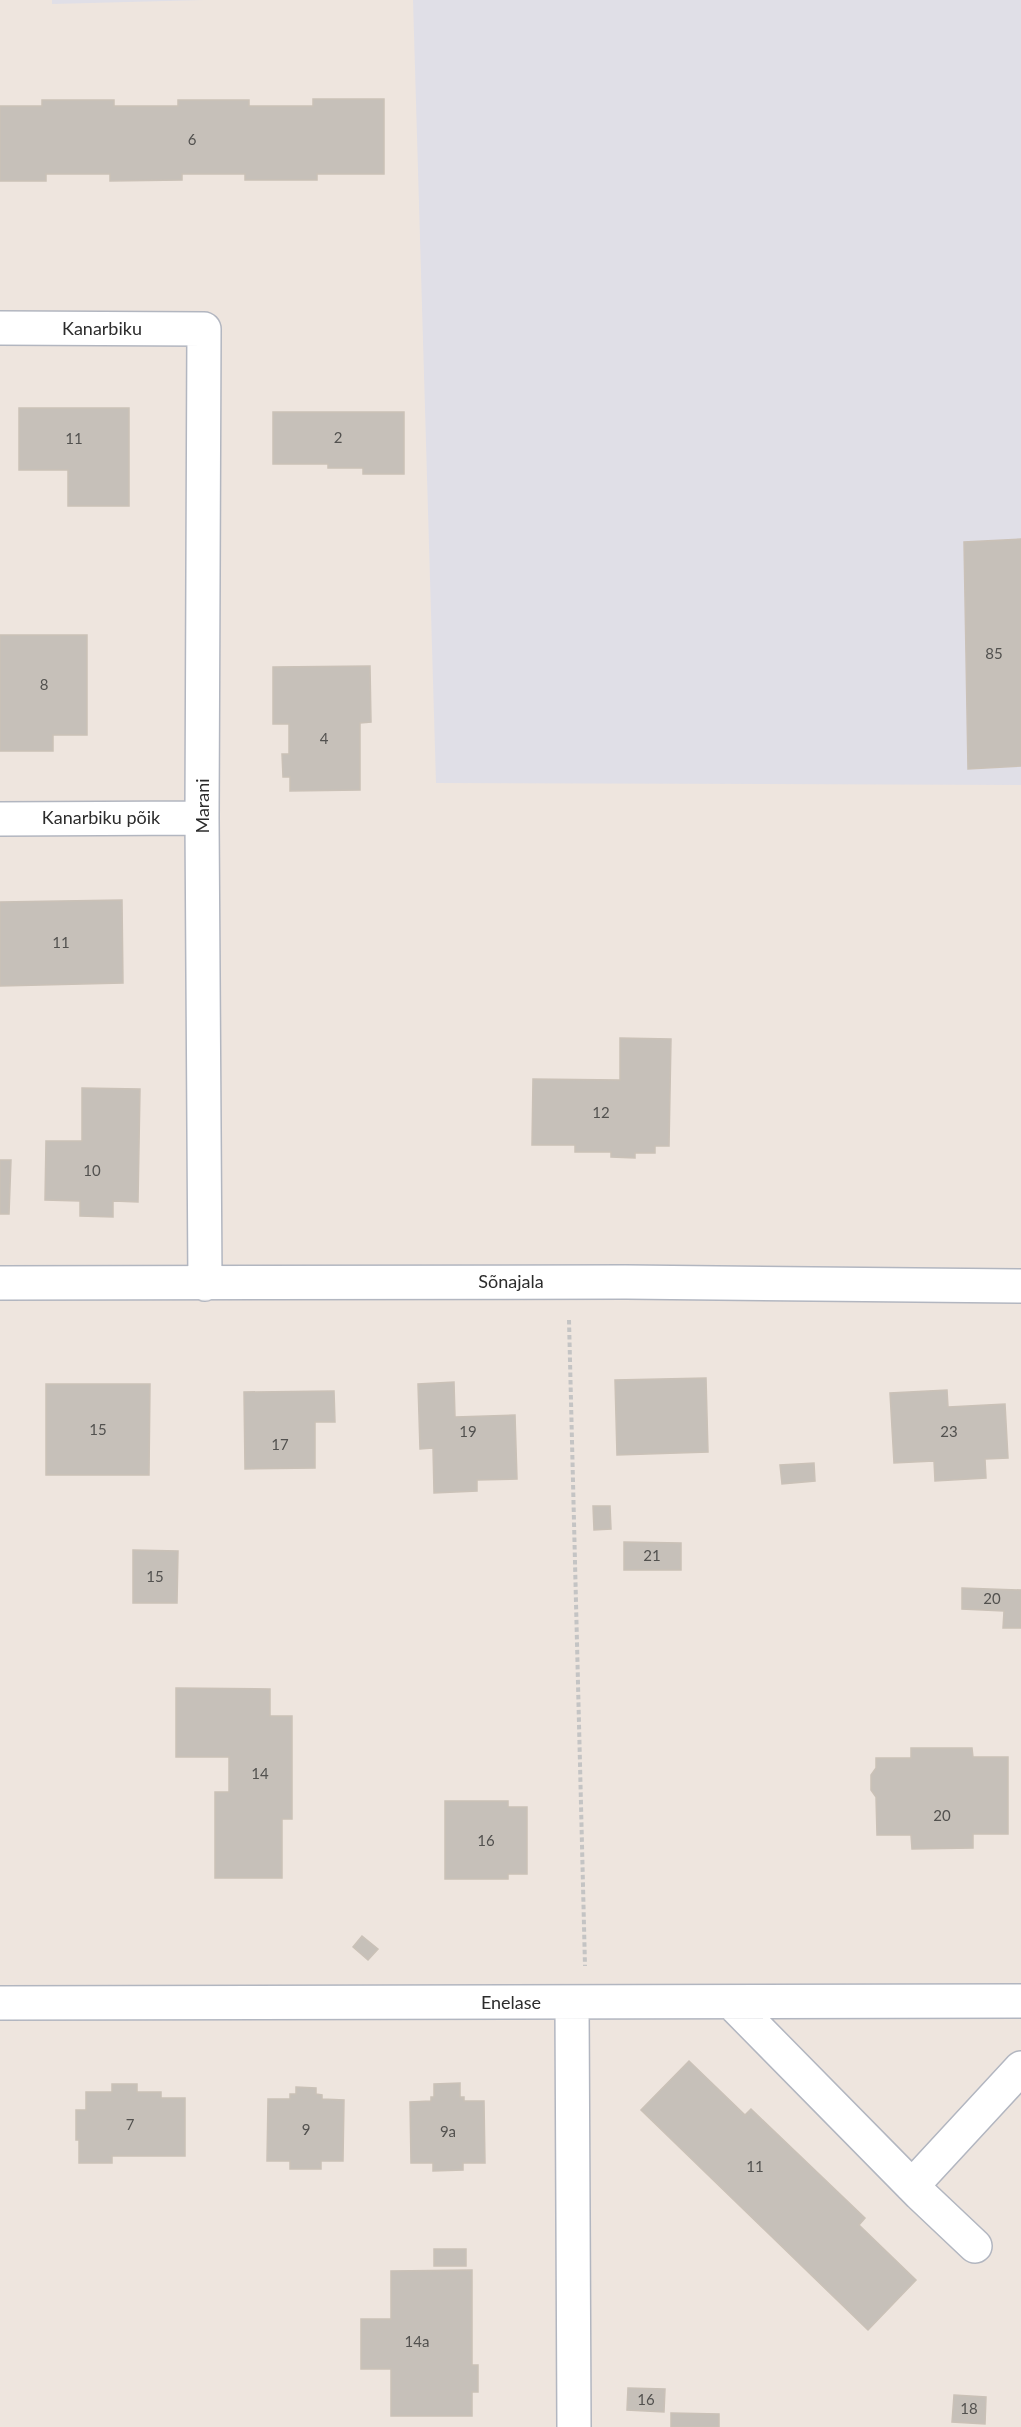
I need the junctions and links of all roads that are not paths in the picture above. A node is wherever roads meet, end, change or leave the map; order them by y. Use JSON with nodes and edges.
{"nodes":[{"id":1,"x":0,"y":328,"type":"edge"},
{"id":2,"x":204,"y":329,"type":"joint"},
{"id":3,"x":202,"y":818,"type":"junction"},
{"id":4,"x":0,"y":819,"type":"edge"},
{"id":5,"x":0,"y":1283,"type":"edge"},
{"id":6,"x":205,"y":1284,"type":"junction"},
{"id":7,"x":1021,"y":1287,"type":"edge"},
{"id":8,"x":1021,"y":2001,"type":"edge"},
{"id":9,"x":730,"y":2002,"type":"junction"},
{"id":10,"x":0,"y":2003,"type":"edge"},
{"id":11,"x":579,"y":2003,"type":"junction"},
{"id":12,"x":1021,"y":2068,"type":"edge"},
{"id":13,"x":912,"y":2186,"type":"junction"},
{"id":14,"x":975,"y":2246,"type":"dead end"},
{"id":15,"x":574,"y":2427,"type":"edge"}],
"edges":[{"from":1,"to":2,"type":"street","name":"Kanarbiku"},
{"from":2,"to":3,"type":"street","name":"Marani"},
{"from":3,"to":4,"type":"street","name":"Kanarbiku põik"},
{"from":3,"to":6,"type":"street","name":"Marani"},
{"from":5,"to":6,"type":"street","name":"Sõnajala"},
{"from":6,"to":7,"type":"street","name":"Sõnajala"},
{"from":8,"to":9,"type":"street","name":"Enelase"},
{"from":9,"to":11,"type":"street","name":"Enelase"},
{"from":9,"to":13,"type":"street"},
{"from":10,"to":11,"type":"street","name":"Enelase"},
{"from":11,"to":15,"type":"street"},
{"from":12,"to":13,"type":"street"},
{"from":13,"to":14,"type":"street"}]}
